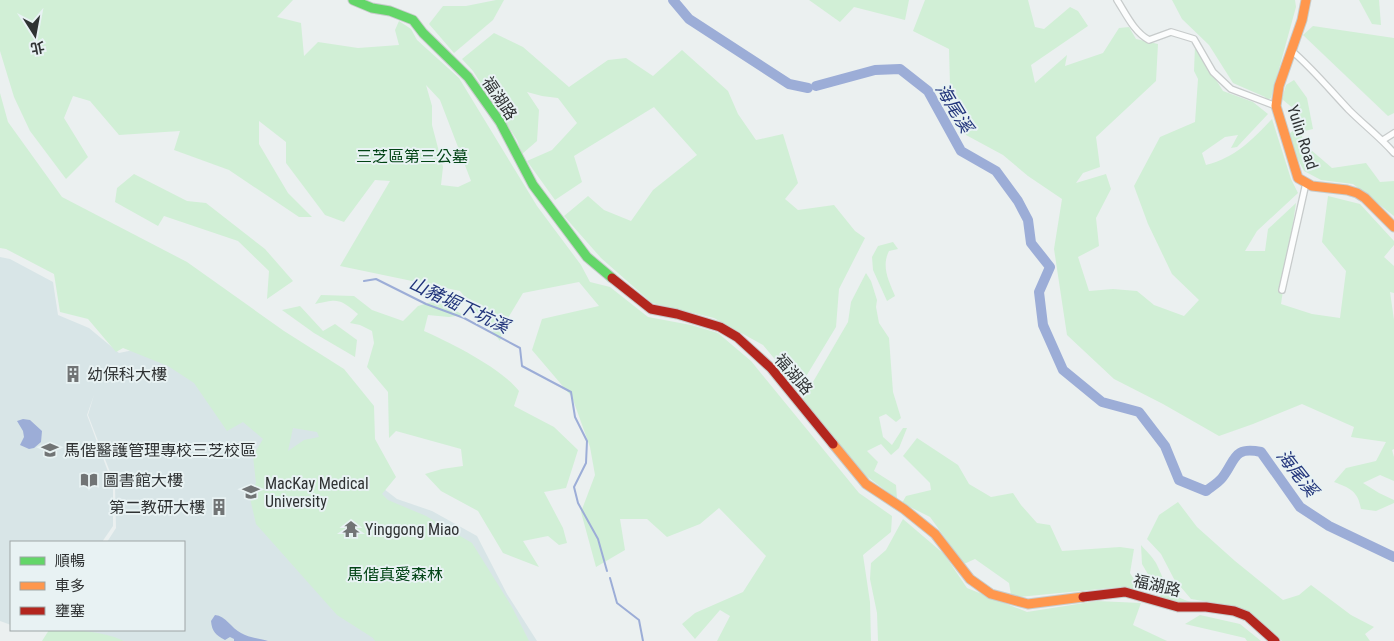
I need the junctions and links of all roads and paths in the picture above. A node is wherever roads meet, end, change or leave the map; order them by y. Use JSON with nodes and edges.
{"nodes":[{"id":1,"x":353,"y":0,"type":"edge"},
{"id":2,"x":1117,"y":0,"type":"edge"},
{"id":3,"x":1306,"y":0,"type":"edge"},
{"id":4,"x":1292,"y":51,"type":"junction"},
{"id":5,"x":1276,"y":106,"type":"junction"},
{"id":6,"x":1394,"y":133,"type":"edge"},
{"id":7,"x":1383,"y":140,"type":"junction"},
{"id":8,"x":1394,"y":153,"type":"edge"},
{"id":9,"x":1306,"y":183,"type":"junction"},
{"id":10,"x":1394,"y":227,"type":"edge"},
{"id":11,"x":1282,"y":290,"type":"dead end"},
{"id":12,"x":1275,"y":641,"type":"edge"}],
"edges":[{"from":1,"to":12,"type":"street","name":"福湖路"},
{"from":2,"to":5,"type":"street"},
{"from":3,"to":4,"type":"street","name":"Yulin Road"},
{"from":4,"to":5,"type":"street","name":"Yulin Road"},
{"from":4,"to":7,"type":"street"},
{"from":5,"to":9,"type":"street","name":"Yulin Road"},
{"from":6,"to":7,"type":"street"},
{"from":7,"to":8,"type":"street"},
{"from":9,"to":10,"type":"street","name":"Yulin Road"},
{"from":9,"to":11,"type":"street"}]}
